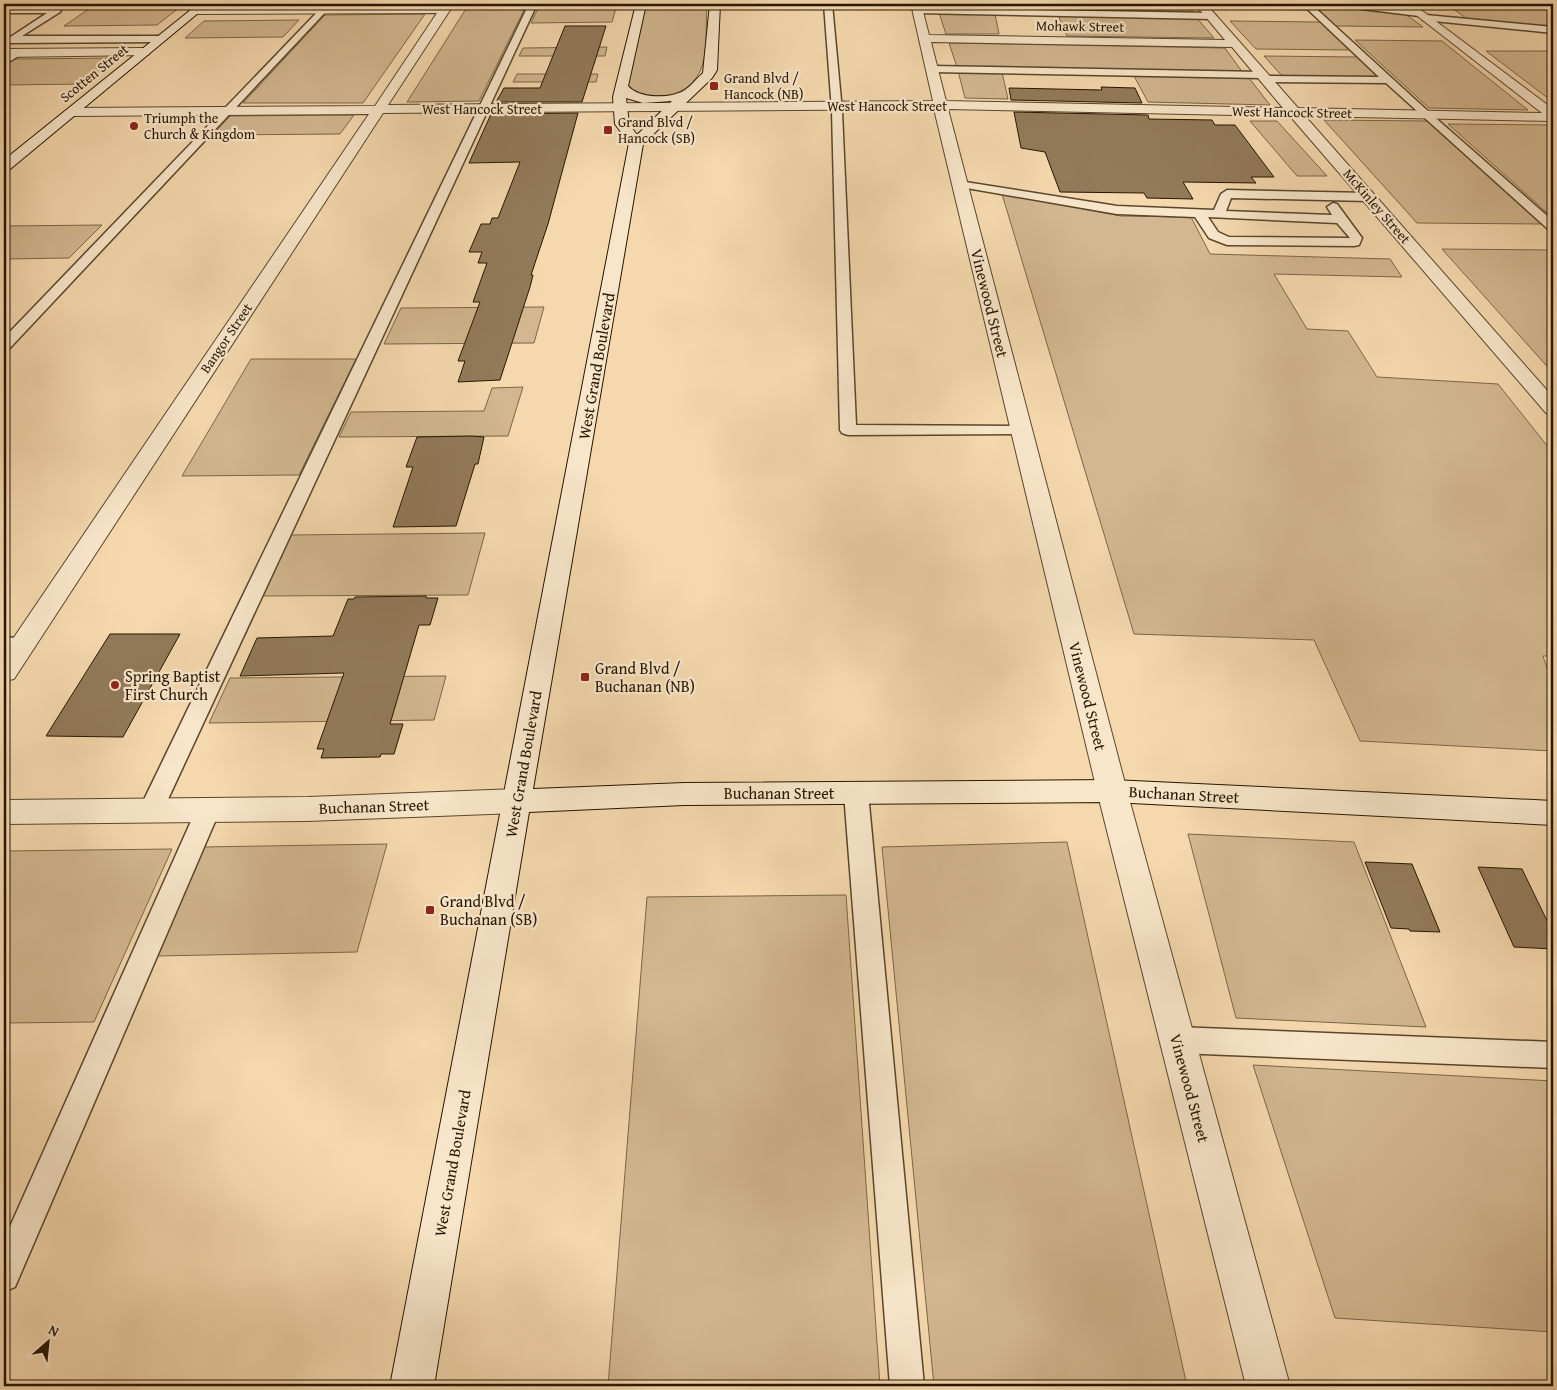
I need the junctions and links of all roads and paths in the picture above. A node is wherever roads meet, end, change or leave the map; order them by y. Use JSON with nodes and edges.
{"nodes":[{"id":1,"x":533,"y":4,"type":"edge"},
{"id":2,"x":641,"y":4,"type":"edge"},
{"id":3,"x":715,"y":4,"type":"edge"},
{"id":4,"x":828,"y":4,"type":"edge"},
{"id":5,"x":1200,"y":4,"type":"edge"},
{"id":6,"x":1306,"y":4,"type":"edge"},
{"id":7,"x":1337,"y":4,"type":"edge"},
{"id":8,"x":1407,"y":4,"type":"edge"},
{"id":9,"x":326,"y":7,"type":"edge"},
{"id":10,"x":447,"y":7,"type":"edge"},
{"id":11,"x":917,"y":7,"type":"edge"},
{"id":12,"x":199,"y":8,"type":"edge"},
{"id":13,"x":4,"y":10,"type":"edge"},
{"id":14,"x":1212,"y":16,"type":"junction"},
{"id":15,"x":1423,"y":16,"type":"junction"},
{"id":16,"x":1530,"y":29,"type":"junction"},
{"id":17,"x":1553,"y":30,"type":"edge"},
{"id":18,"x":924,"y":38,"type":"junction"},
{"id":19,"x":36,"y":39,"type":"junction"},
{"id":20,"x":123,"y":39,"type":"junction"},
{"id":21,"x":160,"y":39,"type":"junction"},
{"id":22,"x":1546,"y":40,"type":"dead end"},
{"id":23,"x":7,"y":41,"type":"edge"},
{"id":24,"x":1234,"y":44,"type":"junction"},
{"id":25,"x":144,"y":52,"type":"junction"},
{"id":26,"x":4,"y":53,"type":"edge"},
{"id":27,"x":17,"y":53,"type":"junction"},
{"id":28,"x":4,"y":62,"type":"edge"},
{"id":29,"x":932,"y":69,"type":"junction"},
{"id":30,"x":1264,"y":77,"type":"junction"},
{"id":31,"x":1389,"y":80,"type":"junction"},
{"id":32,"x":621,"y":86,"type":"junction"},
{"id":33,"x":689,"y":93,"type":"junction"},
{"id":34,"x":941,"y":105,"type":"junction"},
{"id":35,"x":837,"y":106,"type":"junction"},
{"id":36,"x":674,"y":107,"type":"junction"},
{"id":37,"x":620,"y":108,"type":"junction"},
{"id":38,"x":484,"y":109,"type":"junction"},
{"id":39,"x":378,"y":110,"type":"junction"},
{"id":40,"x":227,"y":111,"type":"junction"},
{"id":41,"x":71,"y":112,"type":"junction"},
{"id":42,"x":1294,"y":112,"type":"junction"},
{"id":43,"x":1426,"y":114,"type":"junction"},
{"id":44,"x":1553,"y":116,"type":"edge"},
{"id":45,"x":636,"y":143,"type":"junction"},
{"id":46,"x":4,"y":167,"type":"edge"},
{"id":47,"x":959,"y":184,"type":"junction"},
{"id":48,"x":1325,"y":196,"type":"junction"},
{"id":49,"x":1368,"y":197,"type":"junction"},
{"id":50,"x":1218,"y":214,"type":"junction"},
{"id":51,"x":1200,"y":215,"type":"junction"},
{"id":52,"x":1341,"y":219,"type":"junction"},
{"id":53,"x":1553,"y":227,"type":"edge"},
{"id":54,"x":4,"y":346,"type":"edge"},
{"id":55,"x":1553,"y":409,"type":"edge"},
{"id":56,"x":1022,"y":431,"type":"junction"},
{"id":57,"x":13,"y":644,"type":"edge"},
{"id":58,"x":4,"y":672,"type":"edge"},
{"id":59,"x":1112,"y":791,"type":"junction"},
{"id":60,"x":856,"y":793,"type":"junction"},
{"id":61,"x":516,"y":801,"type":"junction"},
{"id":62,"x":151,"y":810,"type":"junction"},
{"id":63,"x":208,"y":810,"type":"junction"},
{"id":64,"x":4,"y":812,"type":"edge"},
{"id":65,"x":1553,"y":813,"type":"edge"},
{"id":66,"x":1177,"y":1040,"type":"junction"},
{"id":67,"x":1553,"y":1056,"type":"edge"},
{"id":68,"x":4,"y":1276,"type":"edge"},
{"id":69,"x":412,"y":1386,"type":"edge"},
{"id":70,"x":906,"y":1386,"type":"edge"},
{"id":71,"x":1269,"y":1386,"type":"edge"}],
"edges":[{"from":1,"to":38,"type":"lane"},
{"from":2,"to":32,"type":"street"},
{"from":3,"to":33,"type":"street"},
{"from":4,"to":35,"type":"lane"},
{"from":5,"to":14,"type":"street","name":"McKinley Street"},
{"from":6,"to":31,"type":"lane"},
{"from":7,"to":15,"type":"lane"},
{"from":8,"to":15,"type":"street"},
{"from":9,"to":10,"type":"street"},
{"from":9,"to":12,"type":"street"},
{"from":9,"to":40,"type":"lane"},
{"from":10,"to":39,"type":"street","name":"Bangor Street"},
{"from":11,"to":14,"type":"lane"},
{"from":11,"to":18,"type":"street","name":"Vinewood Street"},
{"from":12,"to":21,"type":"street","name":"Scotten Street"},
{"from":13,"to":23,"type":"lane"},
{"from":14,"to":24,"type":"street","name":"McKinley Street"},
{"from":15,"to":16,"type":"lane"},
{"from":15,"to":44,"type":"street"},
{"from":16,"to":17,"type":"lane"},
{"from":16,"to":22,"type":"lane"},
{"from":18,"to":24,"type":"street","name":"Mohawk Street"},
{"from":18,"to":29,"type":"street","name":"Vinewood Street"},
{"from":19,"to":20,"type":"lane"},
{"from":19,"to":20,"type":"lane"},
{"from":19,"to":23,"type":"lane"},
{"from":20,"to":21,"type":"lane"},
{"from":21,"to":25,"type":"street","name":"Scotten Street"},
{"from":24,"to":30,"type":"street","name":"McKinley Street"},
{"from":25,"to":27,"type":"street"},
{"from":25,"to":41,"type":"street","name":"Scotten Street"},
{"from":26,"to":27,"type":"street"},
{"from":27,"to":28,"type":"lane"},
{"from":29,"to":30,"type":"lane"},
{"from":29,"to":34,"type":"street","name":"Vinewood Street"},
{"from":30,"to":31,"type":"lane"},
{"from":30,"to":42,"type":"street","name":"McKinley Street"},
{"from":31,"to":43,"type":"lane"},
{"from":32,"to":33,"type":"street"},
{"from":32,"to":37,"type":"street"},
{"from":33,"to":36,"type":"street"},
{"from":34,"to":35,"type":"street","name":"West Hancock Street"},
{"from":34,"to":42,"type":"street","name":"West Hancock Street"},
{"from":34,"to":47,"type":"street","name":"Vinewood Street"},
{"from":35,"to":36,"type":"street","name":"West Hancock Street"},
{"from":35,"to":56,"type":"lane"},
{"from":36,"to":37,"type":"street","name":"West Hancock Street"},
{"from":36,"to":45,"type":"street"},
{"from":37,"to":38,"type":"street","name":"West Hancock Street"},
{"from":37,"to":45,"type":"street"},
{"from":38,"to":39,"type":"street","name":"West Hancock Street"},
{"from":38,"to":62,"type":"lane"},
{"from":39,"to":40,"type":"street","name":"West Hancock Street"},
{"from":39,"to":57,"type":"street","name":"Bangor Street"},
{"from":40,"to":41,"type":"street","name":"West Hancock Street"},
{"from":40,"to":54,"type":"lane"},
{"from":41,"to":46,"type":"street","name":"Scotten Street"},
{"from":42,"to":43,"type":"street","name":"West Hancock Street"},
{"from":42,"to":49,"type":"street","name":"McKinley Street"},
{"from":43,"to":44,"type":"street","name":"West Hancock Street"},
{"from":43,"to":53,"type":"lane"},
{"from":45,"to":61,"type":"street","name":"West Grand Boulevard"},
{"from":47,"to":51,"type":"lane"},
{"from":47,"to":56,"type":"street","name":"Vinewood Street"},
{"from":48,"to":49,"type":"lane"},
{"from":48,"to":50,"type":"lane"},
{"from":48,"to":52,"type":"lane"},
{"from":49,"to":55,"type":"street","name":"McKinley Street"},
{"from":50,"to":51,"type":"lane"},
{"from":50,"to":52,"type":"lane"},
{"from":51,"to":52,"type":"lane"},
{"from":56,"to":59,"type":"street","name":"Vinewood Street"},
{"from":57,"to":58,"type":"street","name":"Bangor Street"},
{"from":59,"to":60,"type":"street","name":"Buchanan Street"},
{"from":59,"to":65,"type":"street","name":"Buchanan Street"},
{"from":59,"to":66,"type":"street","name":"Vinewood Street"},
{"from":60,"to":61,"type":"street","name":"Buchanan Street"},
{"from":60,"to":70,"type":"lane"},
{"from":61,"to":63,"type":"street","name":"Buchanan Street"},
{"from":61,"to":69,"type":"street","name":"West Grand Boulevard"},
{"from":62,"to":63,"type":"street","name":"Buchanan Street"},
{"from":62,"to":64,"type":"street","name":"Buchanan Street"},
{"from":63,"to":68,"type":"lane"},
{"from":66,"to":67,"type":"lane"},
{"from":66,"to":71,"type":"street","name":"Vinewood Street"}]}
